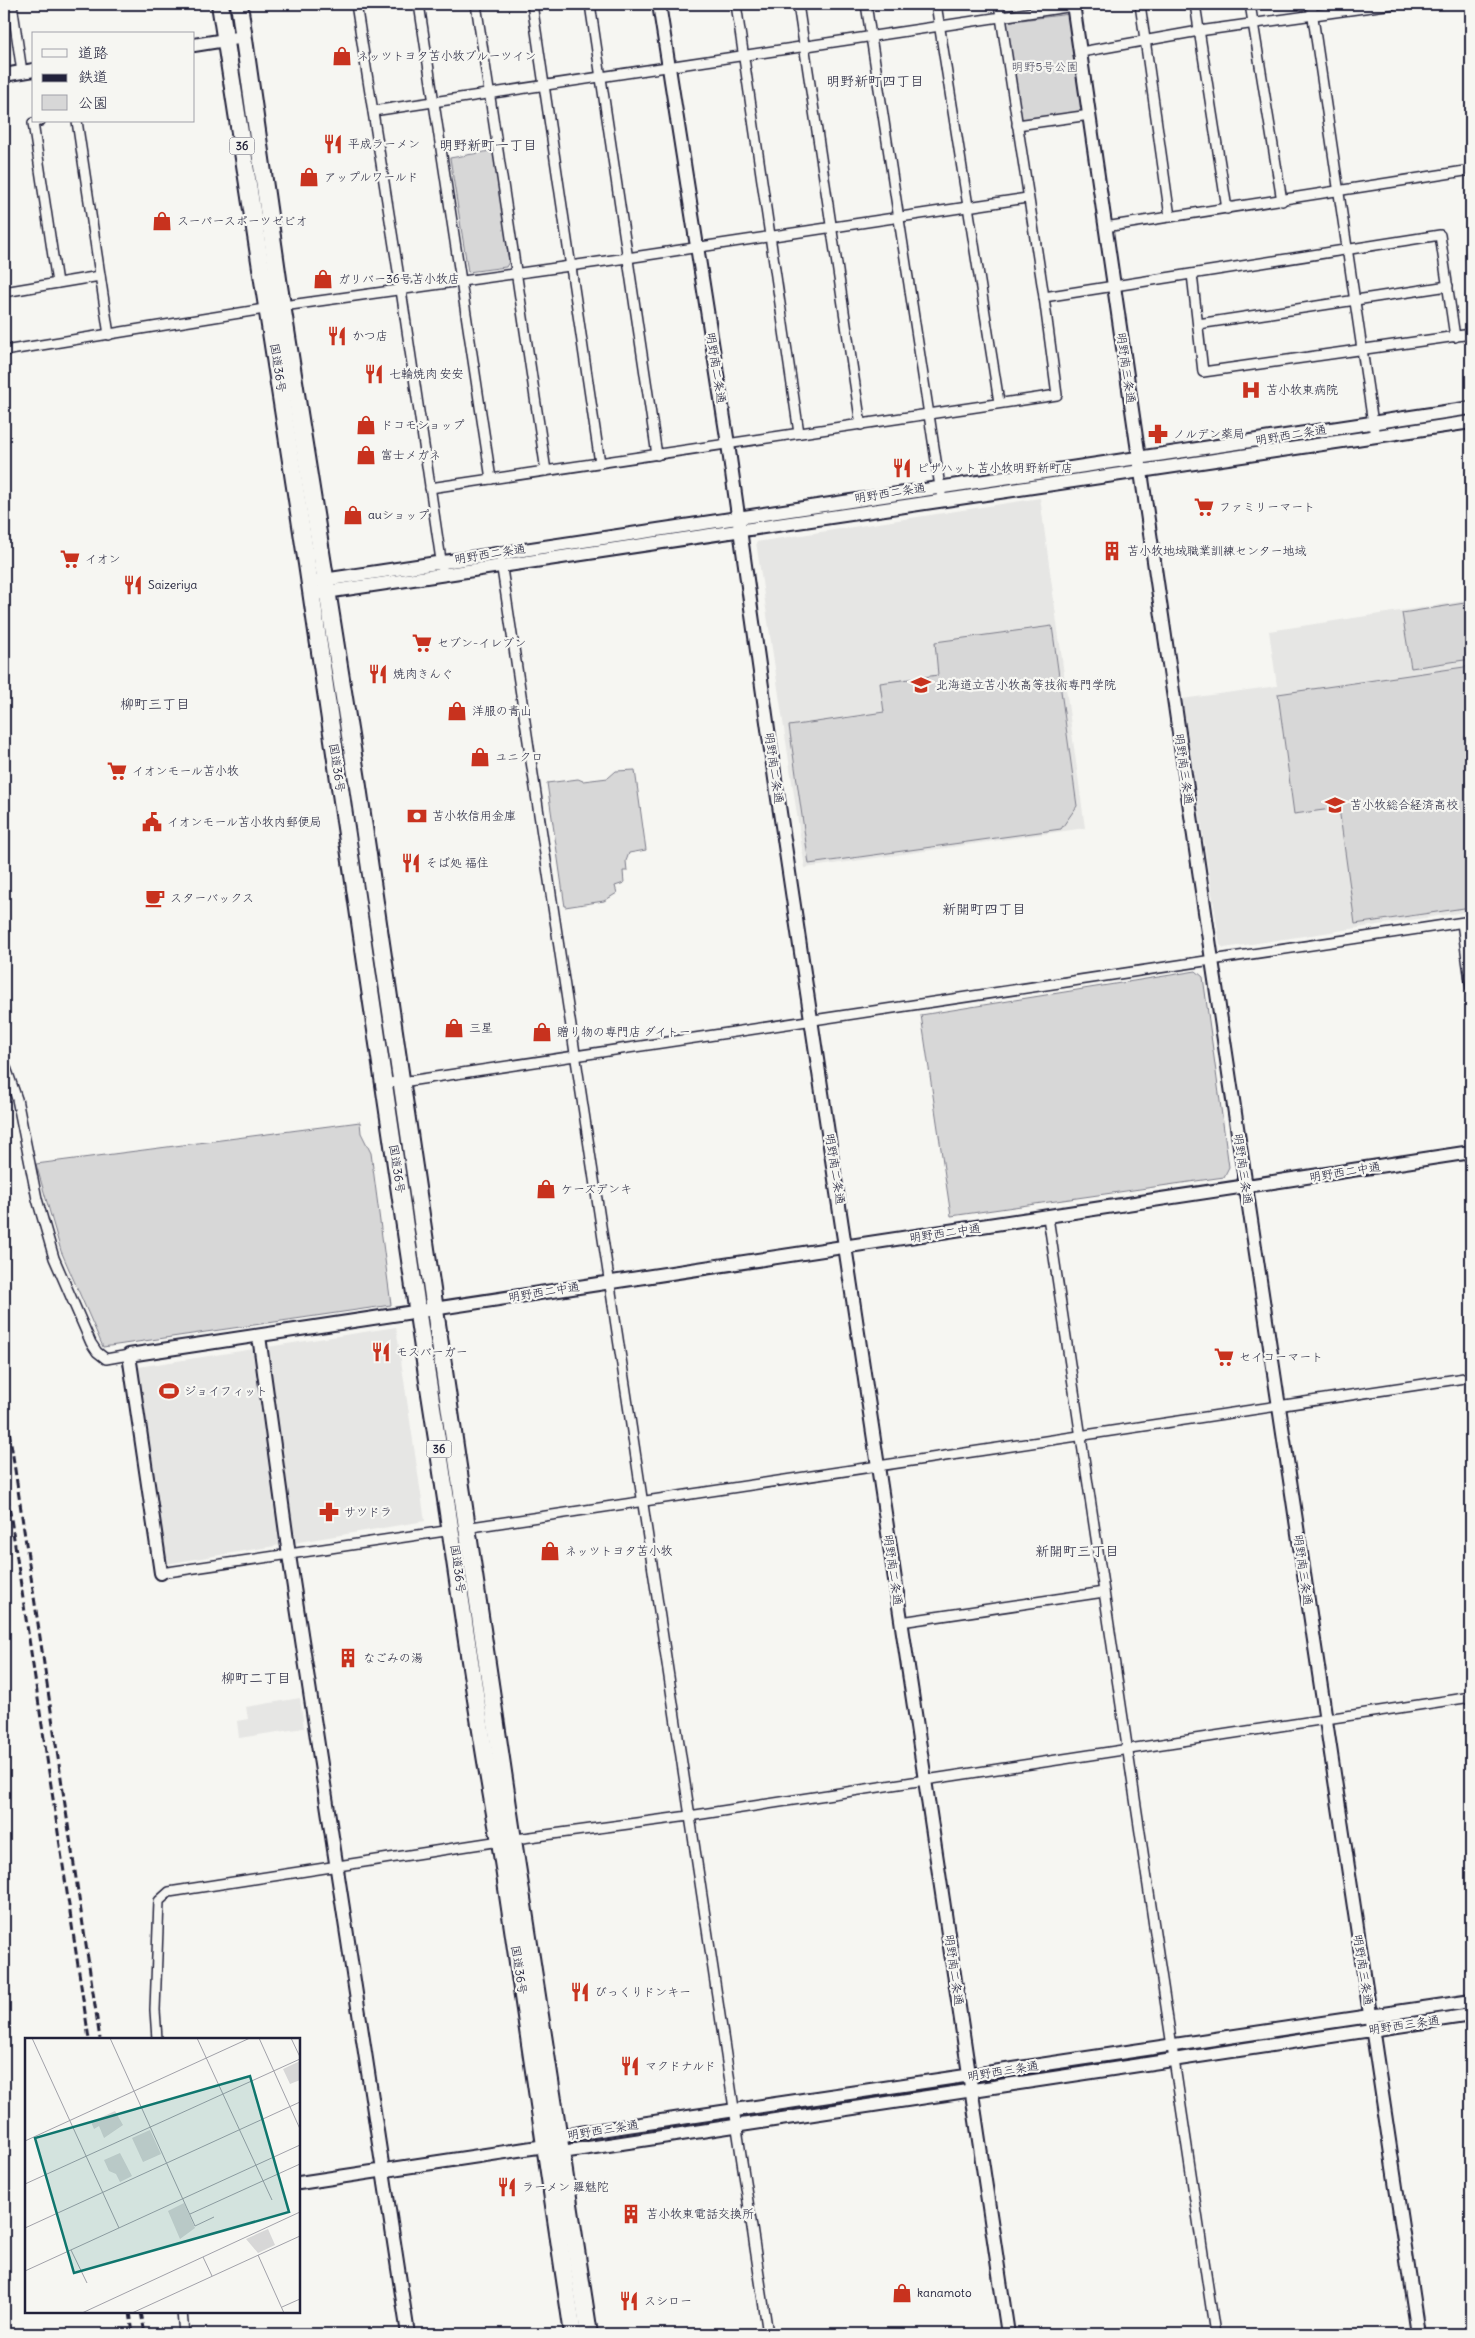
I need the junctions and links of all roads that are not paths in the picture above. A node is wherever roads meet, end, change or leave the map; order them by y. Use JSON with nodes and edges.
{"nodes":[{"id":1,"x":12,"y":4,"type":"edge"},
{"id":2,"x":220,"y":4,"type":"edge"},
{"id":3,"x":239,"y":4,"type":"edge"},
{"id":4,"x":356,"y":4,"type":"edge"},
{"id":5,"x":419,"y":4,"type":"edge"},
{"id":6,"x":476,"y":4,"type":"edge"},
{"id":7,"x":532,"y":4,"type":"edge"},
{"id":8,"x":590,"y":4,"type":"edge"},
{"id":9,"x":659,"y":4,"type":"edge"},
{"id":10,"x":736,"y":4,"type":"edge"},
{"id":11,"x":798,"y":4,"type":"edge"},
{"id":12,"x":866,"y":4,"type":"edge"},
{"id":13,"x":936,"y":4,"type":"edge"},
{"id":14,"x":999,"y":4,"type":"edge"},
{"id":15,"x":1140,"y":4,"type":"edge"},
{"id":16,"x":1195,"y":4,"type":"edge"},
{"id":17,"x":1250,"y":4,"type":"edge"},
{"id":18,"x":1311,"y":4,"type":"edge"},
{"id":19,"x":1393,"y":4,"type":"edge"},
{"id":20,"x":1074,"y":5,"type":"edge"},
{"id":21,"x":1370,"y":6,"type":"edge"},
{"id":22,"x":1313,"y":16,"type":"junction"},
{"id":23,"x":1001,"y":17,"type":"junction"},
{"id":24,"x":1253,"y":24,"type":"junction"},
{"id":25,"x":939,"y":27,"type":"junction"},
{"id":26,"x":1199,"y":31,"type":"junction"},
{"id":27,"x":244,"y":37,"type":"junction"},
{"id":28,"x":872,"y":37,"type":"junction"},
{"id":29,"x":224,"y":40,"type":"junction"},
{"id":30,"x":1145,"y":41,"type":"junction"},
{"id":31,"x":195,"y":45,"type":"edge"},
{"id":32,"x":805,"y":46,"type":"junction"},
{"id":33,"x":1081,"y":52,"type":"junction"},
{"id":34,"x":744,"y":55,"type":"junction"},
{"id":35,"x":667,"y":67,"type":"junction"},
{"id":36,"x":28,"y":71,"type":"edge"},
{"id":37,"x":4,"y":75,"type":"edge"},
{"id":38,"x":602,"y":77,"type":"junction"},
{"id":39,"x":545,"y":86,"type":"junction"},
{"id":40,"x":490,"y":95,"type":"junction"},
{"id":41,"x":434,"y":103,"type":"junction"},
{"id":42,"x":373,"y":111,"type":"junction"},
{"id":43,"x":1090,"y":116,"type":"junction"},
{"id":44,"x":33,"y":122,"type":"edge"},
{"id":45,"x":77,"y":122,"type":"edge"},
{"id":46,"x":1016,"y":125,"type":"junction"},
{"id":47,"x":1471,"y":170,"type":"edge"},
{"id":48,"x":1340,"y":190,"type":"junction"},
{"id":49,"x":1027,"y":198,"type":"junction"},
{"id":50,"x":1282,"y":201,"type":"junction"},
{"id":51,"x":966,"y":206,"type":"junction"},
{"id":52,"x":1227,"y":209,"type":"junction"},
{"id":53,"x":899,"y":216,"type":"junction"},
{"id":54,"x":1170,"y":217,"type":"junction"},
{"id":55,"x":830,"y":226,"type":"junction"},
{"id":56,"x":1105,"y":227,"type":"junction"},
{"id":57,"x":769,"y":236,"type":"junction"},
{"id":58,"x":696,"y":246,"type":"junction"},
{"id":59,"x":1349,"y":249,"type":"junction"},
{"id":60,"x":627,"y":258,"type":"junction"},
{"id":61,"x":573,"y":266,"type":"junction"},
{"id":62,"x":516,"y":274,"type":"junction"},
{"id":63,"x":1192,"y":274,"type":"junction"},
{"id":64,"x":100,"y":276,"type":"junction"},
{"id":65,"x":462,"y":281,"type":"junction"},
{"id":66,"x":57,"y":284,"type":"junction"},
{"id":67,"x":1114,"y":286,"type":"junction"},
{"id":68,"x":1448,"y":286,"type":"junction"},
{"id":69,"x":401,"y":290,"type":"junction"},
{"id":70,"x":4,"y":292,"type":"edge"},
{"id":71,"x":1044,"y":296,"type":"junction"},
{"id":72,"x":1355,"y":302,"type":"junction"},
{"id":73,"x":275,"y":308,"type":"junction"},
{"id":74,"x":1198,"y":324,"type":"junction"},
{"id":75,"x":1471,"y":334,"type":"edge"},
{"id":76,"x":109,"y":335,"type":"junction"},
{"id":77,"x":1455,"y":337,"type":"junction"},
{"id":78,"x":1362,"y":350,"type":"junction"},
{"id":79,"x":4,"y":351,"type":"edge"},
{"id":80,"x":999,"y":402,"type":"junction"},
{"id":81,"x":1471,"y":408,"type":"edge"},
{"id":82,"x":930,"y":414,"type":"junction"},
{"id":83,"x":1373,"y":422,"type":"junction"},
{"id":84,"x":1471,"y":422,"type":"edge"},
{"id":85,"x":861,"y":425,"type":"junction"},
{"id":86,"x":800,"y":433,"type":"junction"},
{"id":87,"x":1375,"y":437,"type":"junction"},
{"id":88,"x":728,"y":444,"type":"junction"},
{"id":89,"x":657,"y":454,"type":"junction"},
{"id":90,"x":600,"y":463,"type":"junction"},
{"id":91,"x":1140,"y":464,"type":"junction"},
{"id":92,"x":546,"y":471,"type":"junction"},
{"id":93,"x":491,"y":479,"type":"junction"},
{"id":94,"x":941,"y":486,"type":"junction"},
{"id":95,"x":430,"y":488,"type":"junction"},
{"id":96,"x":942,"y":499,"type":"junction"},
{"id":97,"x":739,"y":516,"type":"junction"},
{"id":98,"x":740,"y":529,"type":"junction"},
{"id":99,"x":501,"y":558,"type":"junction"},
{"id":100,"x":442,"y":567,"type":"junction"},
{"id":101,"x":318,"y":587,"type":"junction"},
{"id":102,"x":1471,"y":922,"type":"edge"},
{"id":103,"x":1462,"y":923,"type":"junction"},
{"id":104,"x":1212,"y":960,"type":"junction"},
{"id":105,"x":1471,"y":988,"type":"edge"},
{"id":106,"x":812,"y":1020,"type":"junction"},
{"id":107,"x":576,"y":1055,"type":"junction"},
{"id":108,"x":4,"y":1062,"type":"edge"},
{"id":109,"x":402,"y":1082,"type":"junction"},
{"id":110,"x":385,"y":1083,"type":"junction"},
{"id":111,"x":1471,"y":1152,"type":"edge"},
{"id":112,"x":1246,"y":1188,"type":"junction"},
{"id":113,"x":1048,"y":1217,"type":"junction"},
{"id":114,"x":847,"y":1247,"type":"junction"},
{"id":115,"x":610,"y":1281,"type":"junction"},
{"id":116,"x":426,"y":1311,"type":"junction"},
{"id":117,"x":259,"y":1336,"type":"junction"},
{"id":118,"x":129,"y":1355,"type":"junction"},
{"id":119,"x":1471,"y":1377,"type":"edge"},
{"id":120,"x":1278,"y":1405,"type":"junction"},
{"id":121,"x":1081,"y":1436,"type":"junction"},
{"id":122,"x":878,"y":1466,"type":"junction"},
{"id":123,"x":644,"y":1501,"type":"junction"},
{"id":124,"x":460,"y":1529,"type":"junction"},
{"id":125,"x":289,"y":1555,"type":"junction"},
{"id":126,"x":161,"y":1573,"type":"joint"},
{"id":127,"x":1104,"y":1592,"type":"junction"},
{"id":128,"x":900,"y":1622,"type":"junction"},
{"id":129,"x":1471,"y":1697,"type":"edge"},
{"id":130,"x":1325,"y":1718,"type":"junction"},
{"id":131,"x":1127,"y":1748,"type":"junction"},
{"id":132,"x":926,"y":1780,"type":"junction"},
{"id":133,"x":689,"y":1816,"type":"junction"},
{"id":134,"x":506,"y":1841,"type":"junction"},
{"id":135,"x":338,"y":1867,"type":"junction"},
{"id":136,"x":1471,"y":2001,"type":"edge"},
{"id":137,"x":1471,"y":2015,"type":"edge"},
{"id":138,"x":1371,"y":2023,"type":"junction"},
{"id":139,"x":157,"y":2038,"type":"edge"},
{"id":140,"x":1172,"y":2045,"type":"junction"},
{"id":141,"x":1174,"y":2060,"type":"junction"},
{"id":142,"x":970,"y":2076,"type":"junction"},
{"id":143,"x":972,"y":2090,"type":"junction"},
{"id":144,"x":734,"y":2110,"type":"junction"},
{"id":145,"x":737,"y":2125,"type":"junction"},
{"id":146,"x":560,"y":2144,"type":"junction"},
{"id":147,"x":546,"y":2146,"type":"junction"},
{"id":148,"x":383,"y":2170,"type":"junction"},
{"id":149,"x":300,"y":2183,"type":"edge"},
{"id":150,"x":182,"y":2313,"type":"edge"},
{"id":151,"x":184,"y":2334,"type":"edge"},
{"id":152,"x":408,"y":2334,"type":"edge"},
{"id":153,"x":573,"y":2334,"type":"edge"},
{"id":154,"x":589,"y":2334,"type":"edge"},
{"id":155,"x":768,"y":2334,"type":"edge"},
{"id":156,"x":1008,"y":2334,"type":"edge"},
{"id":157,"x":1215,"y":2334,"type":"edge"},
{"id":158,"x":1418,"y":2334,"type":"edge"}],
"edges":[{"from":1,"to":36,"type":"street"},
{"from":2,"to":29,"type":"highway","name":"国道36号","number":"36"},
{"from":3,"to":27,"type":"highway","name":"国道36号","number":"36"},
{"from":4,"to":42,"type":"street"},
{"from":5,"to":41,"type":"street"},
{"from":6,"to":40,"type":"street"},
{"from":7,"to":39,"type":"street"},
{"from":8,"to":38,"type":"street"},
{"from":9,"to":35,"type":"street","name":"明野南二条通"},
{"from":10,"to":34,"type":"street"},
{"from":11,"to":32,"type":"street"},
{"from":12,"to":28,"type":"street"},
{"from":13,"to":25,"type":"street"},
{"from":14,"to":23,"type":"street"},
{"from":15,"to":30,"type":"street"},
{"from":16,"to":26,"type":"street"},
{"from":17,"to":24,"type":"street"},
{"from":18,"to":22,"type":"street"},
{"from":19,"to":21,"type":"street"},
{"from":20,"to":23,"type":"street"},
{"from":20,"to":33,"type":"street","name":"明野南三条通"},
{"from":21,"to":22,"type":"street"},
{"from":22,"to":24,"type":"street"},
{"from":22,"to":48,"type":"street"},
{"from":23,"to":25,"type":"street"},
{"from":23,"to":46,"type":"street"},
{"from":24,"to":26,"type":"street"},
{"from":24,"to":50,"type":"street"},
{"from":25,"to":28,"type":"street"},
{"from":25,"to":51,"type":"street"},
{"from":26,"to":30,"type":"street"},
{"from":26,"to":52,"type":"street"},
{"from":27,"to":29,"type":"street"},
{"from":27,"to":73,"type":"highway","name":"国道36号","number":"36"},
{"from":28,"to":32,"type":"street"},
{"from":28,"to":53,"type":"street"},
{"from":29,"to":31,"type":"street"},
{"from":29,"to":73,"type":"highway","name":"国道36号","number":"36"},
{"from":30,"to":33,"type":"street"},
{"from":30,"to":54,"type":"street"},
{"from":32,"to":34,"type":"street"},
{"from":32,"to":55,"type":"street"},
{"from":33,"to":43,"type":"street","name":"明野南三条通"},
{"from":34,"to":35,"type":"street"},
{"from":34,"to":57,"type":"street"},
{"from":35,"to":38,"type":"street"},
{"from":35,"to":58,"type":"street","name":"明野南二条通"},
{"from":36,"to":37,"type":"street"},
{"from":38,"to":39,"type":"street"},
{"from":38,"to":60,"type":"street"},
{"from":39,"to":40,"type":"street"},
{"from":39,"to":61,"type":"street"},
{"from":40,"to":41,"type":"street"},
{"from":40,"to":62,"type":"street"},
{"from":41,"to":42,"type":"street"},
{"from":41,"to":65,"type":"street"},
{"from":42,"to":69,"type":"street"},
{"from":43,"to":46,"type":"street"},
{"from":43,"to":56,"type":"street","name":"明野南三条通"},
{"from":44,"to":66,"type":"street"},
{"from":45,"to":64,"type":"street"},
{"from":46,"to":49,"type":"street"},
{"from":47,"to":48,"type":"street"},
{"from":48,"to":50,"type":"street"},
{"from":48,"to":59,"type":"street"},
{"from":49,"to":51,"type":"street"},
{"from":49,"to":71,"type":"street"},
{"from":50,"to":52,"type":"street"},
{"from":51,"to":53,"type":"street"},
{"from":51,"to":80,"type":"street"},
{"from":52,"to":54,"type":"street"},
{"from":53,"to":55,"type":"street"},
{"from":53,"to":82,"type":"street"},
{"from":54,"to":56,"type":"street"},
{"from":55,"to":57,"type":"street"},
{"from":55,"to":85,"type":"street"},
{"from":56,"to":67,"type":"street","name":"明野南三条通"},
{"from":57,"to":58,"type":"street"},
{"from":57,"to":86,"type":"street"},
{"from":58,"to":60,"type":"street"},
{"from":58,"to":88,"type":"street","name":"明野南二条通"},
{"from":59,"to":63,"type":"street"},
{"from":59,"to":68,"type":"street"},
{"from":59,"to":72,"type":"street"},
{"from":60,"to":61,"type":"street"},
{"from":60,"to":89,"type":"street"},
{"from":61,"to":62,"type":"street"},
{"from":61,"to":90,"type":"street"},
{"from":62,"to":65,"type":"street"},
{"from":62,"to":92,"type":"street"},
{"from":63,"to":67,"type":"street"},
{"from":63,"to":74,"type":"street"},
{"from":64,"to":66,"type":"street"},
{"from":64,"to":76,"type":"street"},
{"from":65,"to":69,"type":"street"},
{"from":65,"to":93,"type":"street"},
{"from":66,"to":70,"type":"street"},
{"from":67,"to":71,"type":"street"},
{"from":67,"to":91,"type":"street","name":"明野南三条通"},
{"from":68,"to":72,"type":"street"},
{"from":68,"to":77,"type":"street"},
{"from":69,"to":73,"type":"street"},
{"from":69,"to":95,"type":"street"},
{"from":71,"to":80,"type":"street"},
{"from":72,"to":74,"type":"street"},
{"from":72,"to":78,"type":"street"},
{"from":73,"to":76,"type":"street"},
{"from":73,"to":101,"type":"highway","name":"国道36号","number":"36"},
{"from":74,"to":78,"type":"street"},
{"from":75,"to":77,"type":"street"},
{"from":76,"to":79,"type":"street"},
{"from":77,"to":78,"type":"street"},
{"from":78,"to":83,"type":"street"},
{"from":80,"to":82,"type":"street"},
{"from":81,"to":83,"type":"street","name":"明野西二条通"},
{"from":82,"to":85,"type":"street"},
{"from":82,"to":94,"type":"street"},
{"from":83,"to":87,"type":"street"},
{"from":83,"to":91,"type":"street","name":"明野西二条通"},
{"from":84,"to":87,"type":"street","name":"明野西二条通"},
{"from":85,"to":86,"type":"street"},
{"from":86,"to":88,"type":"street"},
{"from":87,"to":91,"type":"street","name":"明野西二条通"},
{"from":88,"to":89,"type":"street"},
{"from":88,"to":97,"type":"street","name":"明野南二条通"},
{"from":89,"to":90,"type":"street"},
{"from":90,"to":92,"type":"street"},
{"from":91,"to":94,"type":"street","name":"明野西二条通"},
{"from":91,"to":96,"type":"street","name":"明野西二条通"},
{"from":91,"to":104,"type":"street","name":"明野南三条通"},
{"from":92,"to":93,"type":"street"},
{"from":93,"to":95,"type":"street"},
{"from":94,"to":96,"type":"street"},
{"from":94,"to":97,"type":"street","name":"明野西二条通"},
{"from":95,"to":100,"type":"street"},
{"from":96,"to":98,"type":"street","name":"明野西二条通"},
{"from":97,"to":98,"type":"street","name":"明野南二条通"},
{"from":97,"to":99,"type":"street","name":"明野西二条通"},
{"from":98,"to":99,"type":"street","name":"明野西二条通"},
{"from":98,"to":106,"type":"street","name":"明野南二条通"},
{"from":99,"to":100,"type":"street","name":"明野西二条通"},
{"from":99,"to":107,"type":"street"},
{"from":100,"to":101,"type":"street","name":"明野西二条通"},
{"from":101,"to":109,"type":"highway","name":"国道36号","number":"36"},
{"from":101,"to":110,"type":"highway","name":"国道36号","number":"36"},
{"from":102,"to":103,"type":"street"},
{"from":103,"to":104,"type":"street"},
{"from":103,"to":105,"type":"street"},
{"from":104,"to":106,"type":"street"},
{"from":104,"to":112,"type":"street","name":"明野南三条通"},
{"from":106,"to":107,"type":"street"},
{"from":106,"to":114,"type":"street","name":"明野南二条通"},
{"from":107,"to":109,"type":"street"},
{"from":107,"to":115,"type":"street"},
{"from":108,"to":118,"type":"street"},
{"from":109,"to":110,"type":"street"},
{"from":109,"to":116,"type":"highway","name":"国道36号","number":"36"},
{"from":110,"to":116,"type":"highway","name":"国道36号","number":"36"},
{"from":111,"to":112,"type":"street","name":"明野西二中通"},
{"from":112,"to":113,"type":"street","name":"明野西二中通"},
{"from":112,"to":120,"type":"street","name":"明野南三条通"},
{"from":113,"to":114,"type":"street","name":"明野西二中通"},
{"from":113,"to":121,"type":"street"},
{"from":114,"to":115,"type":"street","name":"明野西二中通"},
{"from":114,"to":122,"type":"street","name":"明野南二条通"},
{"from":115,"to":116,"type":"street","name":"明野西二中通"},
{"from":115,"to":123,"type":"street"},
{"from":116,"to":117,"type":"street","name":"明野西二中通"},
{"from":116,"to":124,"type":"highway","name":"国道36号","number":"36"},
{"from":117,"to":118,"type":"street","name":"明野西二中通"},
{"from":117,"to":125,"type":"street"},
{"from":118,"to":126,"type":"street"},
{"from":119,"to":120,"type":"street"},
{"from":120,"to":121,"type":"street"},
{"from":120,"to":130,"type":"street","name":"明野南三条通"},
{"from":121,"to":122,"type":"street"},
{"from":121,"to":127,"type":"street"},
{"from":122,"to":123,"type":"street"},
{"from":122,"to":128,"type":"street","name":"明野南二条通"},
{"from":123,"to":124,"type":"street"},
{"from":123,"to":133,"type":"street"},
{"from":124,"to":125,"type":"street"},
{"from":124,"to":134,"type":"highway","name":"国道36号","number":"36"},
{"from":125,"to":126,"type":"street"},
{"from":125,"to":135,"type":"street"},
{"from":127,"to":128,"type":"street"},
{"from":127,"to":131,"type":"street"},
{"from":128,"to":132,"type":"street","name":"明野南二条通"},
{"from":129,"to":130,"type":"street"},
{"from":130,"to":131,"type":"street"},
{"from":130,"to":138,"type":"street","name":"明野南三条通"},
{"from":131,"to":132,"type":"street"},
{"from":131,"to":140,"type":"street"},
{"from":132,"to":133,"type":"street"},
{"from":132,"to":142,"type":"street","name":"明野南二条通"},
{"from":133,"to":134,"type":"street"},
{"from":133,"to":144,"type":"street"},
{"from":134,"to":135,"type":"street"},
{"from":134,"to":146,"type":"highway","name":"国道36号","number":"36"},
{"from":134,"to":147,"type":"highway","name":"国道36号","number":"36"},
{"from":135,"to":139,"type":"street"},
{"from":135,"to":148,"type":"street"},
{"from":136,"to":138,"type":"street","name":"明野西三条通"},
{"from":137,"to":138,"type":"street","name":"明野西三条通"},
{"from":138,"to":140,"type":"street","name":"明野西三条通"},
{"from":138,"to":141,"type":"street","name":"明野西三条通"},
{"from":138,"to":158,"type":"street","name":"明野南三条通"},
{"from":140,"to":141,"type":"street"},
{"from":140,"to":142,"type":"street","name":"明野西三条通"},
{"from":141,"to":143,"type":"street","name":"明野西三条通"},
{"from":141,"to":157,"type":"street"},
{"from":142,"to":143,"type":"street","name":"明野南二条通"},
{"from":142,"to":144,"type":"street","name":"明野西三条通"},
{"from":143,"to":145,"type":"street","name":"明野西三条通"},
{"from":143,"to":156,"type":"street","name":"明野南二条通"},
{"from":144,"to":145,"type":"street"},
{"from":144,"to":146,"type":"street","name":"明野西三条通"},
{"from":145,"to":146,"type":"street","name":"明野西三条通"},
{"from":145,"to":155,"type":"street"},
{"from":146,"to":147,"type":"street","name":"明野西三条通"},
{"from":146,"to":154,"type":"highway","name":"国道36号","number":"36"},
{"from":147,"to":148,"type":"street"},
{"from":147,"to":153,"type":"highway","name":"国道36号","number":"36"},
{"from":148,"to":149,"type":"street"},
{"from":148,"to":152,"type":"street"},
{"from":150,"to":151,"type":"street"}]}
